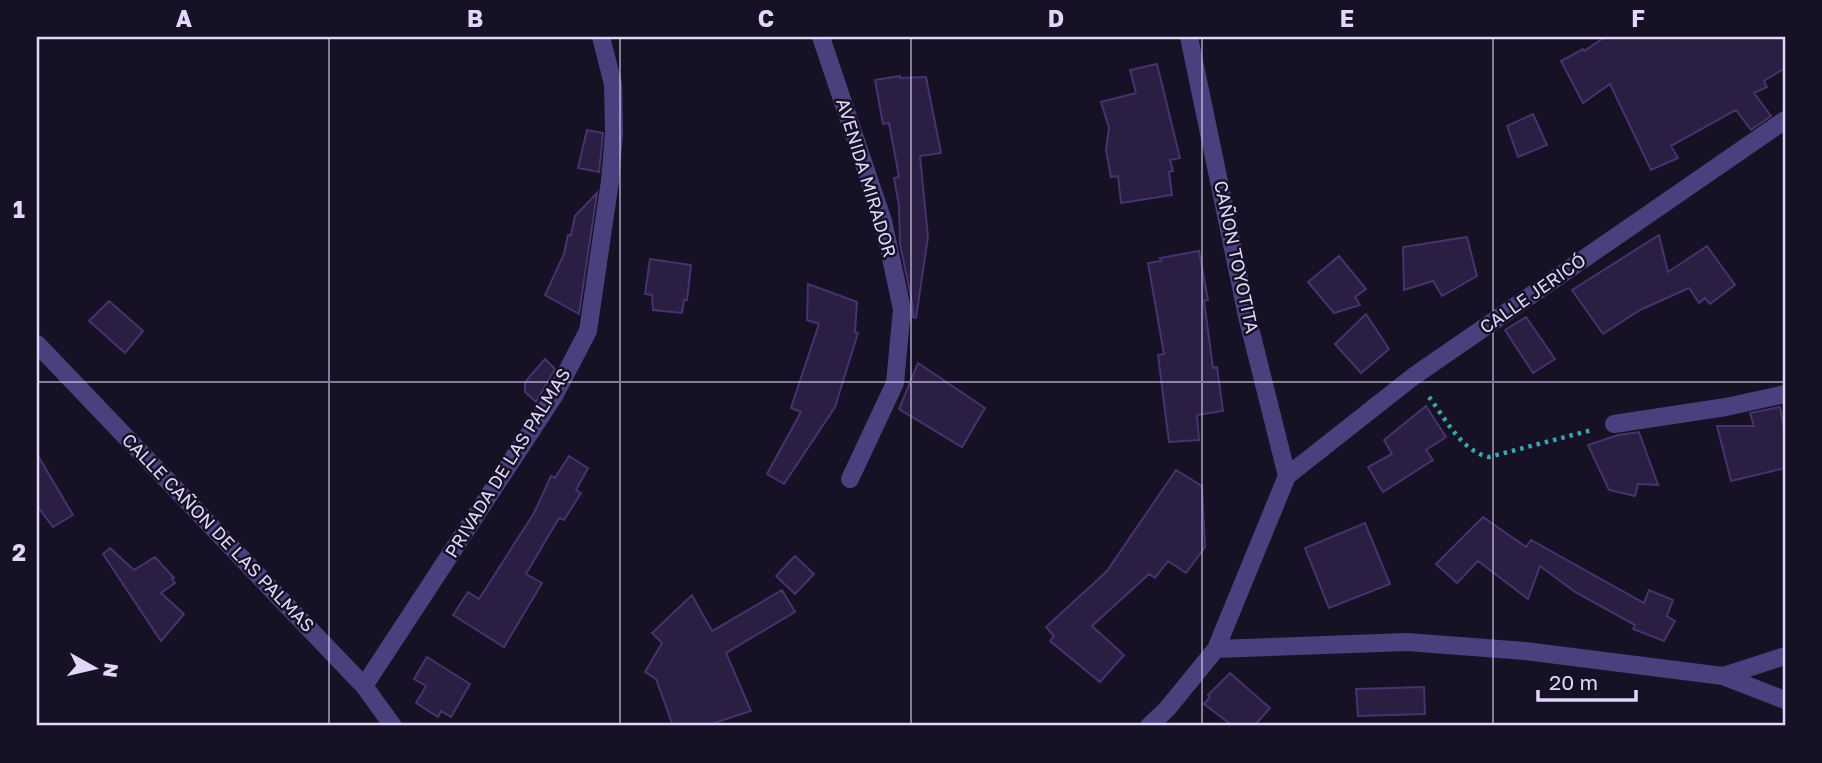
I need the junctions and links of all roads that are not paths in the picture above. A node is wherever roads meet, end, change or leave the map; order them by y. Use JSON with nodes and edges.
{"nodes":[{"id":1,"x":601,"y":37,"type":"edge"},
{"id":2,"x":821,"y":37,"type":"edge"},
{"id":3,"x":1189,"y":37,"type":"edge"},
{"id":4,"x":1785,"y":120,"type":"edge"},
{"id":5,"x":37,"y":344,"type":"edge"},
{"id":6,"x":1785,"y":394,"type":"edge"},
{"id":7,"x":1614,"y":425,"type":"road end"},
{"id":8,"x":1287,"y":476,"type":"junction"},
{"id":9,"x":850,"y":479,"type":"dead end"},
{"id":10,"x":1216,"y":649,"type":"junction"},
{"id":11,"x":1785,"y":656,"type":"edge"},
{"id":12,"x":1723,"y":676,"type":"junction"},
{"id":13,"x":364,"y":686,"type":"junction"},
{"id":14,"x":1785,"y":700,"type":"edge"},
{"id":15,"x":393,"y":726,"type":"edge"},
{"id":16,"x":1149,"y":726,"type":"edge"}],
"edges":[{"from":1,"to":13,"type":"street","name":"PRIVADA DE LAS PALMAS"},
{"from":2,"to":9,"type":"street","name":"AVENIDA MIRADOR"},
{"from":3,"to":8,"type":"street","name":"CAÑON TOYOTITA"},
{"from":4,"to":8,"type":"street","name":"CALLE JERICÓ"},
{"from":5,"to":13,"type":"street","name":"CALLE CAÑON DE LAS PALMAS"},
{"from":6,"to":7,"type":"street"},
{"from":8,"to":10,"type":"street"},
{"from":10,"to":12,"type":"street"},
{"from":10,"to":16,"type":"street"},
{"from":11,"to":12,"type":"street"},
{"from":12,"to":14,"type":"street"},
{"from":13,"to":15,"type":"street","name":"CALLE CAÑON DE LAS PALMAS"}]}
